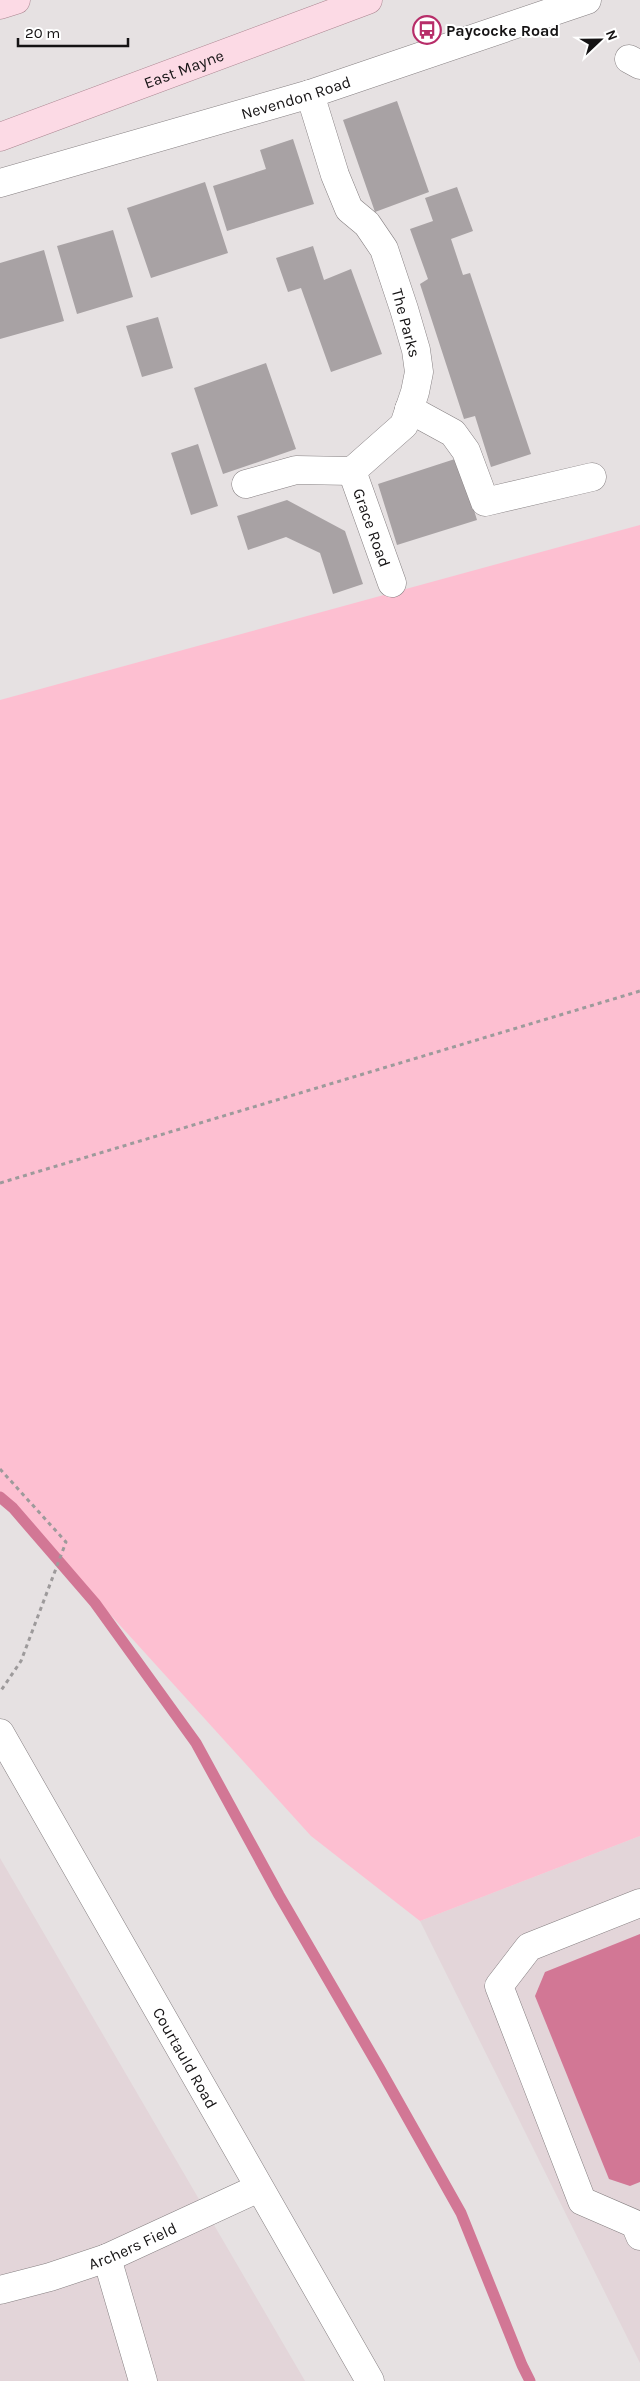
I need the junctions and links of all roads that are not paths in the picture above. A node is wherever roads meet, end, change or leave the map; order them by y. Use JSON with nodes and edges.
{"nodes":[{"id":1,"x":16,"y":0,"type":"edge"},
{"id":2,"x":368,"y":0,"type":"edge"},
{"id":3,"x":587,"y":0,"type":"edge"},
{"id":4,"x":0,"y":5,"type":"edge"},
{"id":5,"x":310,"y":94,"type":"junction"},
{"id":6,"x":0,"y":137,"type":"edge"},
{"id":7,"x":0,"y":183,"type":"edge"},
{"id":8,"x":409,"y":409,"type":"junction"},
{"id":9,"x":352,"y":471,"type":"junction"},
{"id":10,"x":592,"y":477,"type":"dead end"},
{"id":11,"x":246,"y":484,"type":"dead end"},
{"id":12,"x":392,"y":583,"type":"dead end"},
{"id":13,"x":0,"y":1733,"type":"edge"},
{"id":14,"x":640,"y":1903,"type":"edge"},
{"id":15,"x":259,"y":2188,"type":"junction"},
{"id":16,"x":638,"y":2227,"type":"edge"},
{"id":17,"x":107,"y":2258,"type":"junction"},
{"id":18,"x":0,"y":2290,"type":"edge"},
{"id":19,"x":143,"y":2381,"type":"edge"},
{"id":20,"x":370,"y":2381,"type":"edge"}],
"edges":[{"from":1,"to":4,"type":"main road"},
{"from":2,"to":6,"type":"main road","name":"East Mayne"},
{"from":3,"to":5,"type":"street","name":"Nevendon Road"},
{"from":5,"to":7,"type":"street","name":"Nevendon Road"},
{"from":5,"to":8,"type":"street","name":"The Parks"},
{"from":8,"to":9,"type":"street","name":"The Parks"},
{"from":8,"to":10,"type":"street"},
{"from":9,"to":11,"type":"street"},
{"from":9,"to":12,"type":"street","name":"Grace Road"},
{"from":13,"to":15,"type":"street","name":"Courtauld Road"},
{"from":14,"to":16,"type":"street"},
{"from":15,"to":17,"type":"street","name":"Archers Field"},
{"from":15,"to":20,"type":"street","name":"Courtauld Road"},
{"from":17,"to":18,"type":"street","name":"Archers Field"},
{"from":17,"to":19,"type":"street"}]}
